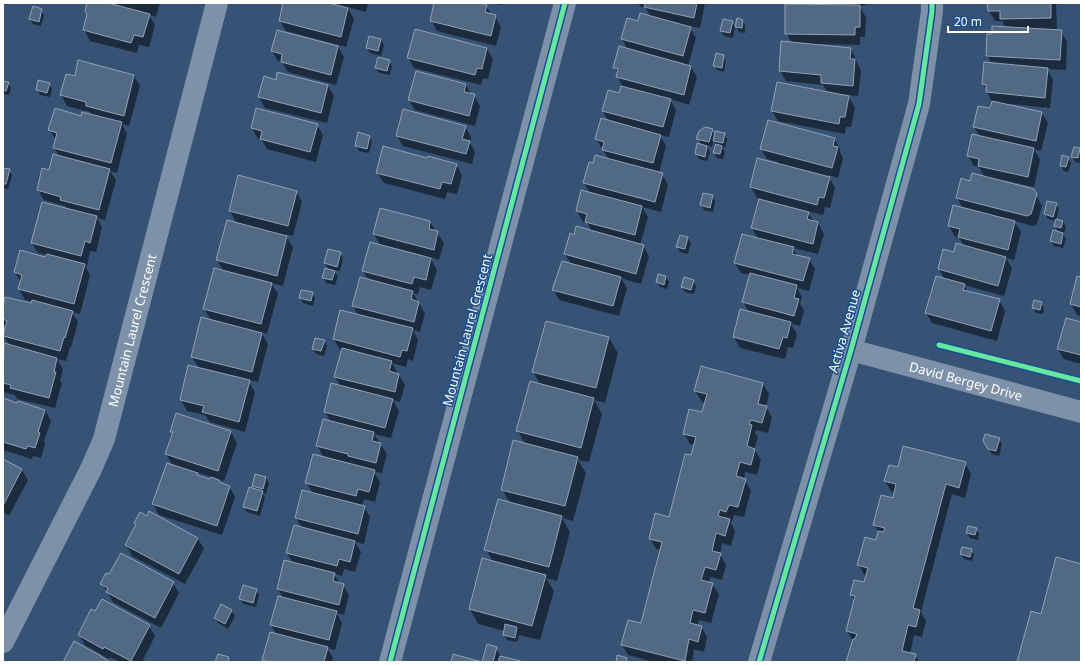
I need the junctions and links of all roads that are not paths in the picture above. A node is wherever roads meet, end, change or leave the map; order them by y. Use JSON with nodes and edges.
{"nodes":[{"id":1,"x":217,"y":3,"type":"edge"},
{"id":2,"x":565,"y":3,"type":"edge"},
{"id":3,"x":932,"y":3,"type":"edge"},
{"id":4,"x":851,"y":350,"type":"junction"},
{"id":5,"x":1081,"y":412,"type":"edge"},
{"id":6,"x":3,"y":642,"type":"edge"},
{"id":7,"x":390,"y":662,"type":"edge"},
{"id":8,"x":759,"y":662,"type":"edge"}],
"edges":[{"from":1,"to":6,"type":"street","name":"Mountain Laurel Crescent"},
{"from":2,"to":7,"type":"street","name":"Mountain Laurel Crescent"},
{"from":3,"to":4,"type":"street","name":"Activa Avenue"},
{"from":4,"to":5,"type":"street","name":"David Bergey Drive"},
{"from":4,"to":8,"type":"street","name":"Activa Avenue"}]}
